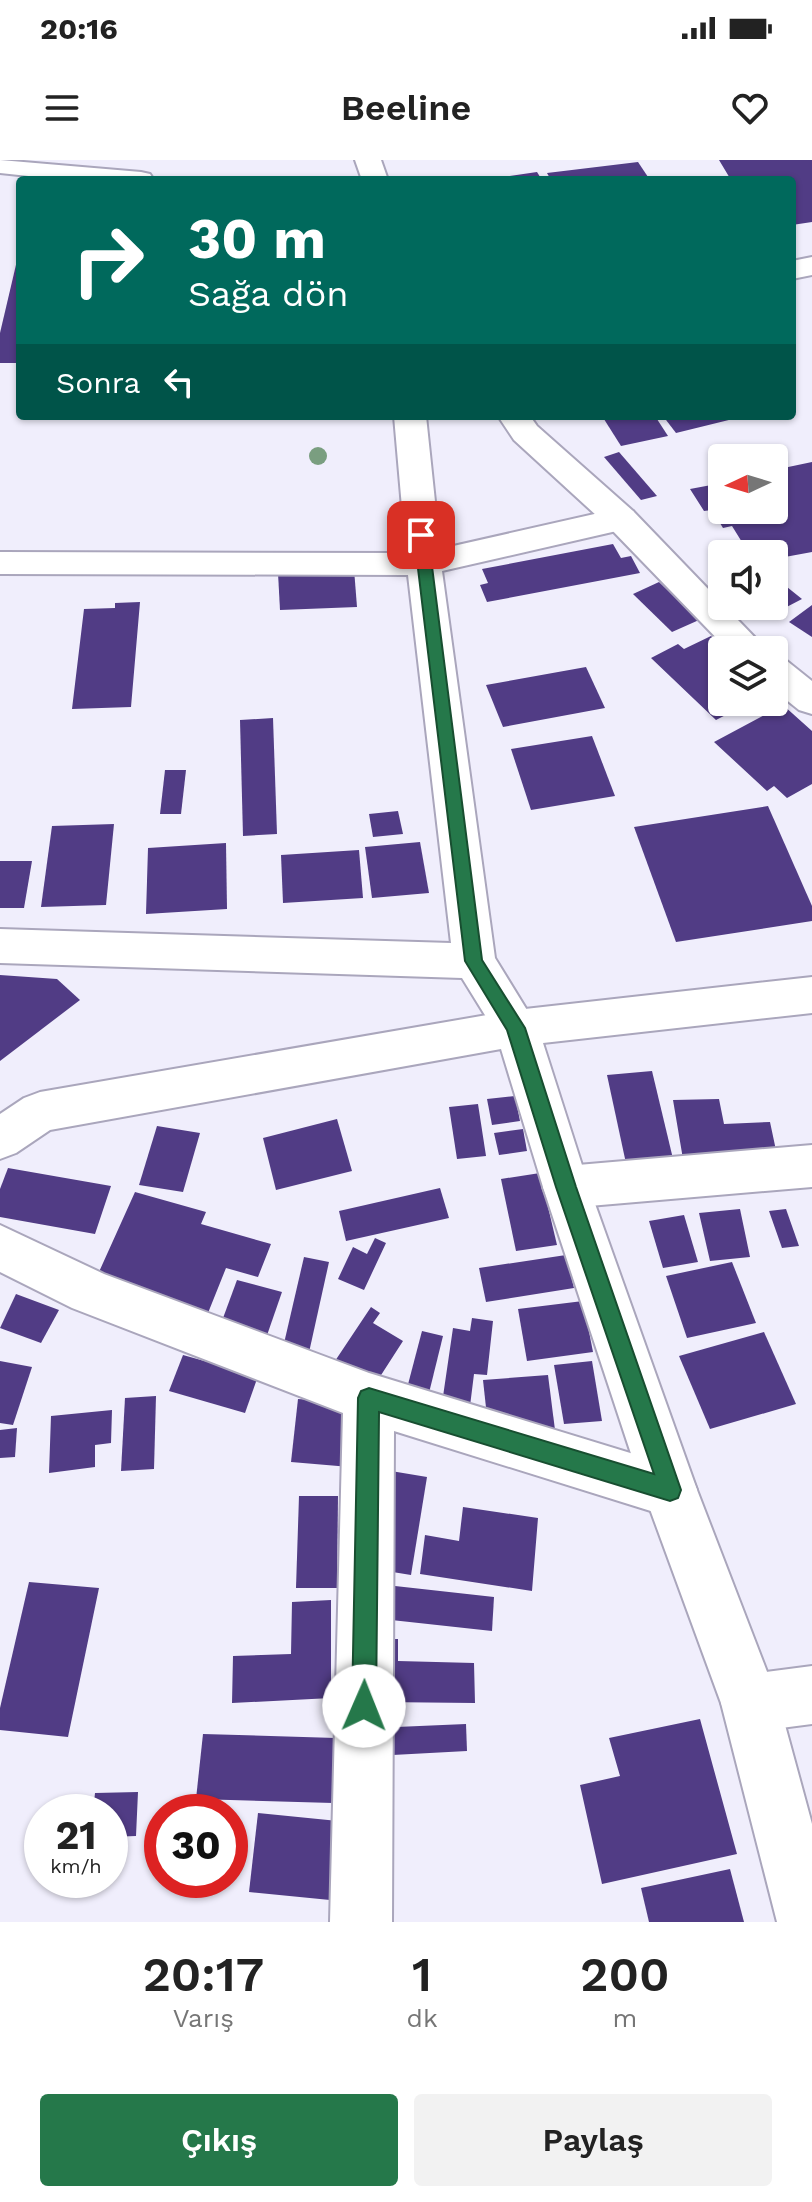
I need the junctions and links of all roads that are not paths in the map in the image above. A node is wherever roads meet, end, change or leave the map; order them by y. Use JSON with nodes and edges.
{"nodes":[{"id":1,"x":0,"y":165,"type":"edge"},
{"id":2,"x":103,"y":176,"type":"edge"},
{"id":3,"x":410,"y":420,"type":"edge"},
{"id":4,"x":517,"y":420,"type":"edge"},
{"id":5,"x":621,"y":519,"type":"junction"},
{"id":6,"x":0,"y":563,"type":"edge"},
{"id":7,"x":424,"y":564,"type":"junction"},
{"id":8,"x":735,"y":636,"type":"edge"},
{"id":9,"x":788,"y":681,"type":"edge"},
{"id":10,"x":812,"y":701,"type":"edge"},
{"id":11,"x":0,"y":946,"type":"edge"},
{"id":12,"x":474,"y":961,"type":"junction"},
{"id":13,"x":812,"y":995,"type":"edge"},
{"id":14,"x":516,"y":1028,"type":"junction"},
{"id":15,"x":0,"y":1139,"type":"edge"},
{"id":16,"x":812,"y":1166,"type":"edge"},
{"id":17,"x":566,"y":1187,"type":"junction"},
{"id":18,"x":0,"y":1247,"type":"edge"},
{"id":19,"x":369,"y":1398,"type":"junction"},
{"id":20,"x":670,"y":1490,"type":"junction"},
{"id":21,"x":812,"y":1695,"type":"edge"},
{"id":22,"x":750,"y":1703,"type":"junction"},
{"id":23,"x":361,"y":1922,"type":"edge"},
{"id":24,"x":808,"y":1922,"type":"edge"}],
"edges":[{"from":1,"to":2,"type":"street"},
{"from":3,"to":7,"type":"street"},
{"from":4,"to":5,"type":"street"},
{"from":5,"to":7,"type":"street"},
{"from":5,"to":8,"type":"street"},
{"from":6,"to":7,"type":"street"},
{"from":7,"to":12,"type":"street"},
{"from":9,"to":10,"type":"street"},
{"from":11,"to":12,"type":"street"},
{"from":12,"to":14,"type":"street"},
{"from":13,"to":14,"type":"street"},
{"from":14,"to":15,"type":"street"},
{"from":14,"to":17,"type":"street"},
{"from":16,"to":17,"type":"street"},
{"from":17,"to":20,"type":"street"},
{"from":18,"to":19,"type":"street"},
{"from":19,"to":20,"type":"street"},
{"from":19,"to":23,"type":"street"},
{"from":20,"to":22,"type":"street"},
{"from":21,"to":22,"type":"street"},
{"from":22,"to":24,"type":"street"}]}
